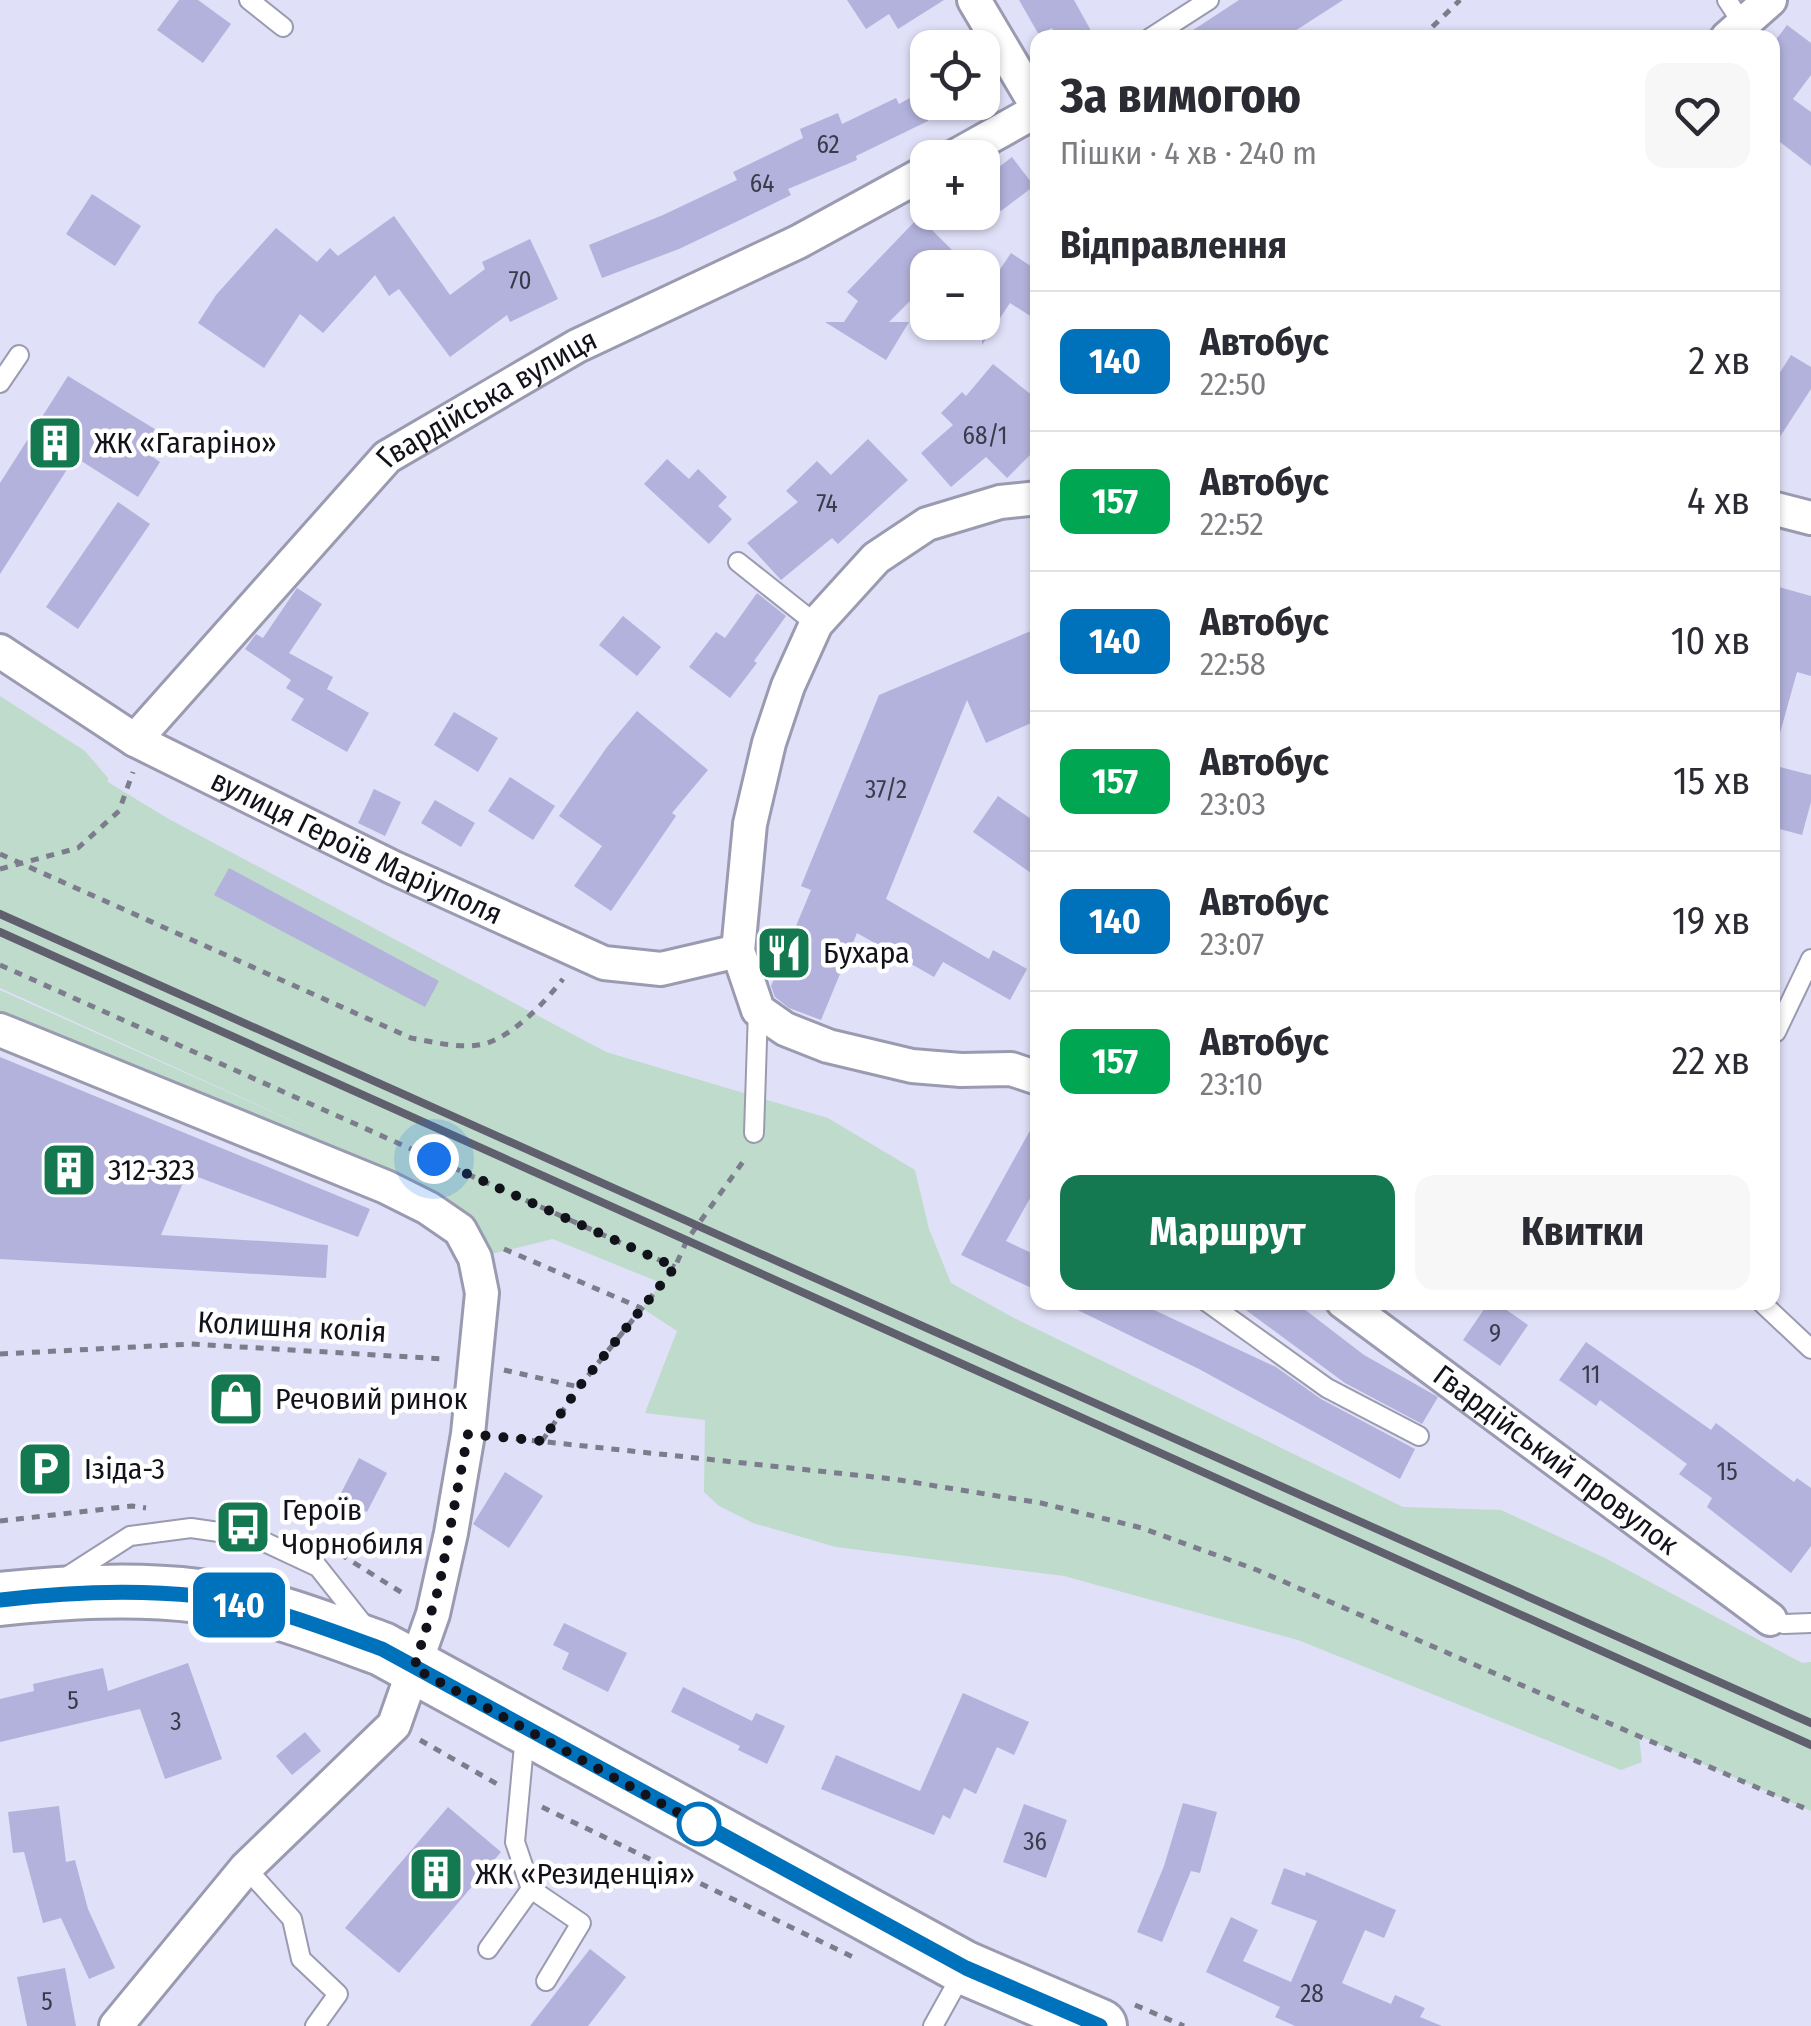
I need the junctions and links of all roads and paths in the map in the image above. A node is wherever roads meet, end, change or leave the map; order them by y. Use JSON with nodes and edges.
{"nodes":[{"id":1,"x":249,"y":0,"type":"edge"},
{"id":2,"x":974,"y":0,"type":"edge"},
{"id":3,"x":1209,"y":0,"type":"edge"},
{"id":4,"x":1460,"y":0,"type":"edge"},
{"id":5,"x":1770,"y":0,"type":"edge"},
{"id":6,"x":1732,"y":20,"type":"edge"},
{"id":7,"x":283,"y":27,"type":"dead end"},
{"id":8,"x":1162,"y":30,"type":"edge"},
{"id":9,"x":1429,"y":30,"type":"edge"},
{"id":10,"x":1030,"y":95,"type":"edge"},
{"id":11,"x":1030,"y":114,"type":"edge"},
{"id":12,"x":984,"y":140,"type":"edge"},
{"id":13,"x":910,"y":181,"type":"edge"},
{"id":14,"x":18,"y":355,"type":"dead end"},
{"id":15,"x":0,"y":383,"type":"edge"},
{"id":16,"x":1030,"y":499,"type":"edge"},
{"id":17,"x":1780,"y":510,"type":"edge"},
{"id":18,"x":1811,"y":518,"type":"edge"},
{"id":19,"x":738,"y":562,"type":"dead end"},
{"id":20,"x":816,"y":624,"type":"junction"},
{"id":21,"x":0,"y":651,"type":"edge"},
{"id":22,"x":135,"y":740,"type":"junction"},
{"id":23,"x":0,"y":854,"type":"edge"},
{"id":24,"x":19,"y":864,"type":"junction"},
{"id":25,"x":0,"y":869,"type":"edge"},
{"id":26,"x":738,"y":952,"type":"junction"},
{"id":27,"x":1811,"y":958,"type":"edge"},
{"id":28,"x":604,"y":963,"type":"junction"},
{"id":29,"x":0,"y":965,"type":"edge"},
{"id":30,"x":758,"y":1010,"type":"junction"},
{"id":31,"x":1780,"y":1024,"type":"edge"},
{"id":32,"x":0,"y":1030,"type":"edge"},
{"id":33,"x":1030,"y":1075,"type":"edge"},
{"id":34,"x":754,"y":1133,"type":"joint"},
{"id":35,"x":460,"y":1230,"type":"junction"},
{"id":36,"x":675,"y":1267,"type":"junction"},
{"id":37,"x":642,"y":1308,"type":"junction"},
{"id":38,"x":1218,"y":1310,"type":"edge"},
{"id":39,"x":1354,"y":1310,"type":"edge"},
{"id":40,"x":1770,"y":1310,"type":"edge"},
{"id":41,"x":1811,"y":1349,"type":"edge"},
{"id":42,"x":0,"y":1354,"type":"edge"},
{"id":43,"x":476,"y":1364,"type":"junction"},
{"id":44,"x":579,"y":1387,"type":"junction"},
{"id":45,"x":468,"y":1434,"type":"junction"},
{"id":46,"x":1419,"y":1436,"type":"dead end"},
{"id":47,"x":542,"y":1441,"type":"junction"},
{"id":48,"x":23,"y":1597,"type":"edge"},
{"id":49,"x":1770,"y":1618,"type":"joint"},
{"id":50,"x":1811,"y":1623,"type":"edge"},
{"id":51,"x":398,"y":1658,"type":"junction"},
{"id":52,"x":394,"y":1726,"type":"junction"},
{"id":53,"x":525,"y":1730,"type":"junction"},
{"id":54,"x":517,"y":1795,"type":"junction"},
{"id":55,"x":1811,"y":1811,"type":"edge"},
{"id":56,"x":246,"y":1868,"type":"junction"},
{"id":57,"x":530,"y":1890,"type":"junction"},
{"id":58,"x":488,"y":1949,"type":"dead end"},
{"id":59,"x":856,"y":1959,"type":"dead end"},
{"id":60,"x":966,"y":1968,"type":"junction"},
{"id":61,"x":546,"y":1982,"type":"dead end"},
{"id":62,"x":940,"y":2022,"type":"edge"},
{"id":63,"x":116,"y":2026,"type":"edge"},
{"id":64,"x":315,"y":2026,"type":"edge"},
{"id":65,"x":1100,"y":2026,"type":"edge"}],
"edges":[{"from":1,"to":7,"type":"lane"},
{"from":2,"to":10,"type":"street"},
{"from":3,"to":8,"type":"lane"},
{"from":4,"to":9,"type":"path"},
{"from":5,"to":6,"type":"street"},
{"from":11,"to":12,"type":"street"},
{"from":13,"to":22,"type":"street","name":"Гвардійська вулиця"},
{"from":14,"to":15,"type":"lane"},
{"from":16,"to":20,"type":"street"},
{"from":17,"to":18,"type":"street"},
{"from":19,"to":20,"type":"lane"},
{"from":20,"to":26,"type":"street"},
{"from":21,"to":22,"type":"street","name":"вулиця Героїв Маріуполя"},
{"from":22,"to":24,"type":"path"},
{"from":22,"to":28,"type":"street","name":"вулиця Героїв Маріуполя"},
{"from":23,"to":24,"type":"path"},
{"from":24,"to":25,"type":"path"},
{"from":24,"to":28,"type":"path"},
{"from":26,"to":28,"type":"street","name":"вулиця Героїв Маріуполя"},
{"from":26,"to":30,"type":"street"},
{"from":27,"to":31,"type":"lane"},
{"from":29,"to":36,"type":"path"},
{"from":30,"to":33,"type":"street"},
{"from":30,"to":34,"type":"lane"},
{"from":32,"to":35,"type":"street"},
{"from":34,"to":36,"type":"path"},
{"from":35,"to":37,"type":"path"},
{"from":35,"to":43,"type":"street"},
{"from":36,"to":37,"type":"path"},
{"from":37,"to":44,"type":"path"},
{"from":38,"to":46,"type":"lane"},
{"from":39,"to":49,"type":"street","name":"Гвардійський провулок"},
{"from":40,"to":41,"type":"lane"},
{"from":42,"to":43,"type":"path","name":"Колишня колія"},
{"from":43,"to":44,"type":"path","name":"Колишня колія"},
{"from":43,"to":45,"type":"street"},
{"from":44,"to":47,"type":"path"},
{"from":45,"to":47,"type":"path"},
{"from":45,"to":51,"type":"street"},
{"from":47,"to":55,"type":"path"},
{"from":48,"to":51,"type":"main road"},
{"from":48,"to":51,"type":"lane"},
{"from":49,"to":50,"type":"lane"},
{"from":51,"to":52,"type":"street"},
{"from":51,"to":53,"type":"main road"},
{"from":52,"to":54,"type":"path"},
{"from":52,"to":56,"type":"street"},
{"from":53,"to":54,"type":"lane"},
{"from":53,"to":60,"type":"main road"},
{"from":54,"to":57,"type":"lane"},
{"from":54,"to":59,"type":"path"},
{"from":56,"to":63,"type":"street"},
{"from":56,"to":64,"type":"lane"},
{"from":57,"to":58,"type":"lane"},
{"from":57,"to":61,"type":"lane"},
{"from":60,"to":62,"type":"lane"},
{"from":60,"to":65,"type":"main road"}]}
